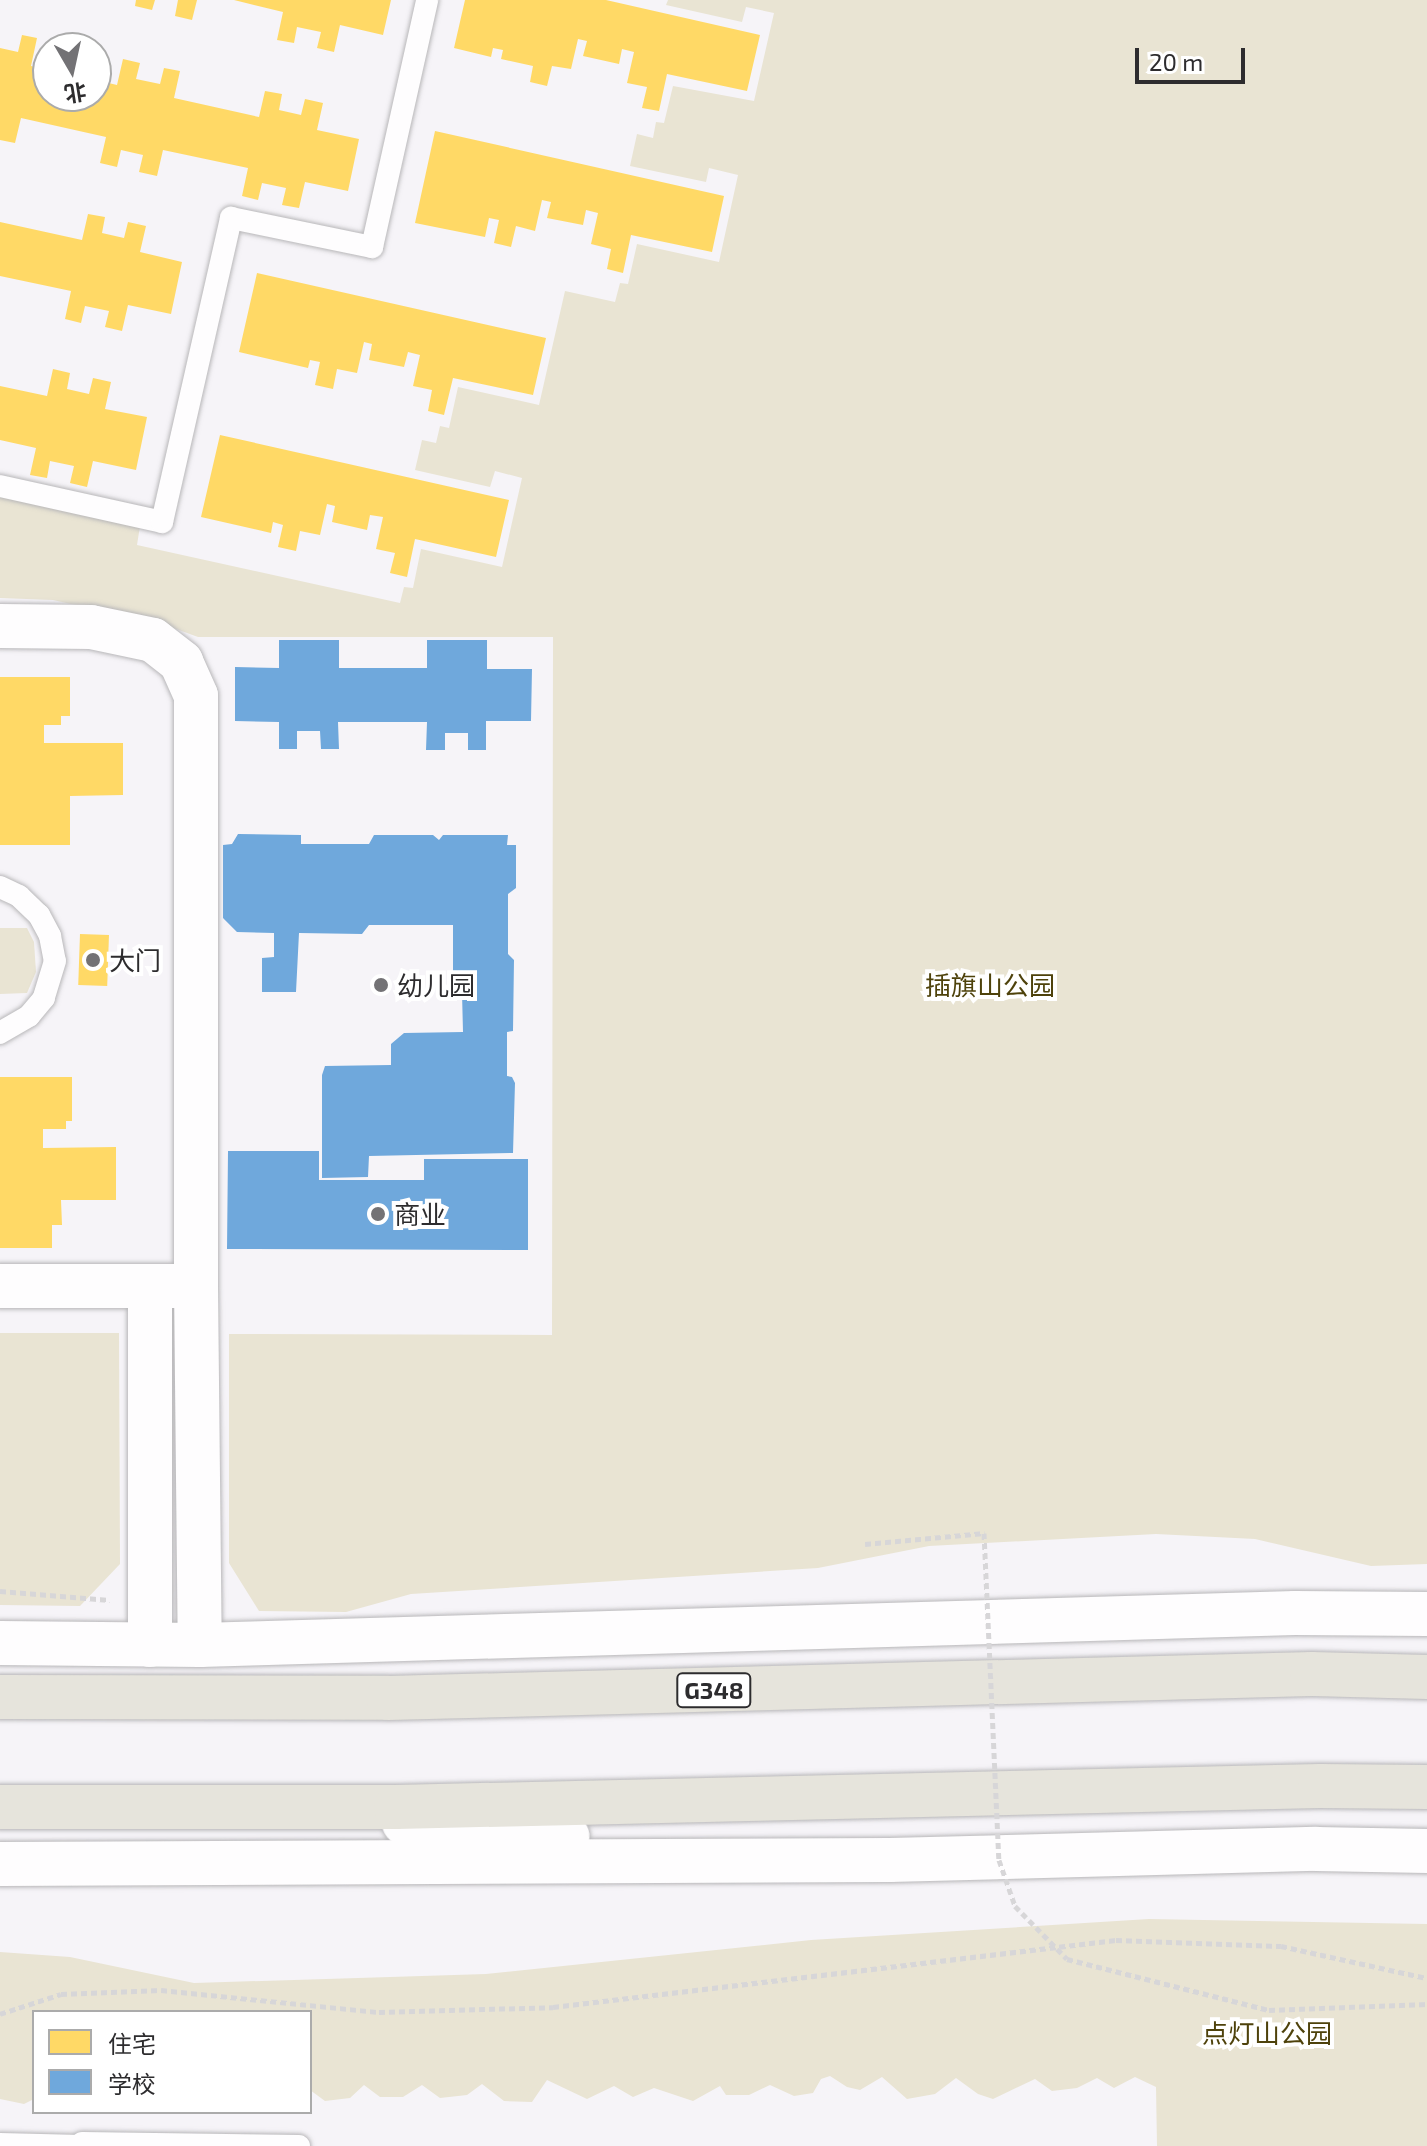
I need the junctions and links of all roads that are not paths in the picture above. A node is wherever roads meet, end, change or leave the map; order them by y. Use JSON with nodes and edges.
{"nodes":[{"id":1,"x":427,"y":0,"type":"edge"},
{"id":2,"x":0,"y":486,"type":"edge"},
{"id":3,"x":0,"y":626,"type":"edge"},
{"id":4,"x":0,"y":887,"type":"edge"},
{"id":5,"x":0,"y":1033,"type":"edge"},
{"id":6,"x":0,"y":1286,"type":"edge"},
{"id":7,"x":196,"y":1286,"type":"junction"},
{"id":8,"x":150,"y":1287,"type":"junction"},
{"id":9,"x":1427,"y":1614,"type":"edge"},
{"id":10,"x":150,"y":1624,"type":"junction"},
{"id":11,"x":0,"y":1643,"type":"edge"},
{"id":12,"x":200,"y":1645,"type":"junction"},
{"id":13,"x":0,"y":1661,"type":"edge"},
{"id":14,"x":1427,"y":1677,"type":"edge"},
{"id":15,"x":0,"y":1697,"type":"edge"},
{"id":16,"x":388,"y":1698,"type":"junction"},
{"id":17,"x":1427,"y":1787,"type":"edge"},
{"id":18,"x":0,"y":1807,"type":"edge"},
{"id":19,"x":198,"y":1807,"type":"junction"},
{"id":20,"x":1427,"y":1851,"type":"edge"},
{"id":21,"x":890,"y":1860,"type":"junction"},
{"id":22,"x":0,"y":1864,"type":"edge"},
{"id":23,"x":0,"y":2144,"type":"edge"},
{"id":24,"x":82,"y":2145,"type":"edge"},
{"id":25,"x":299,"y":2146,"type":"edge"}],
"edges":[{"from":1,"to":2,"type":"lane"},
{"from":3,"to":7,"type":"street"},
{"from":4,"to":5,"type":"lane"},
{"from":6,"to":8,"type":"street"},
{"from":7,"to":8,"type":"street"},
{"from":7,"to":12,"type":"street"},
{"from":8,"to":10,"type":"street"},
{"from":9,"to":12,"type":"street"},
{"from":10,"to":11,"type":"street"},
{"from":10,"to":12,"type":"street"},
{"from":13,"to":16,"type":"street"},
{"from":14,"to":16,"type":"highway","number":"G348"},
{"from":15,"to":16,"type":"highway","number":"G348"},
{"from":17,"to":19,"type":"highway"},
{"from":18,"to":19,"type":"highway"},
{"from":19,"to":21,"type":"street"},
{"from":20,"to":21,"type":"street"},
{"from":21,"to":22,"type":"street"},
{"from":23,"to":24,"type":"lane"},
{"from":24,"to":25,"type":"lane"}]}
